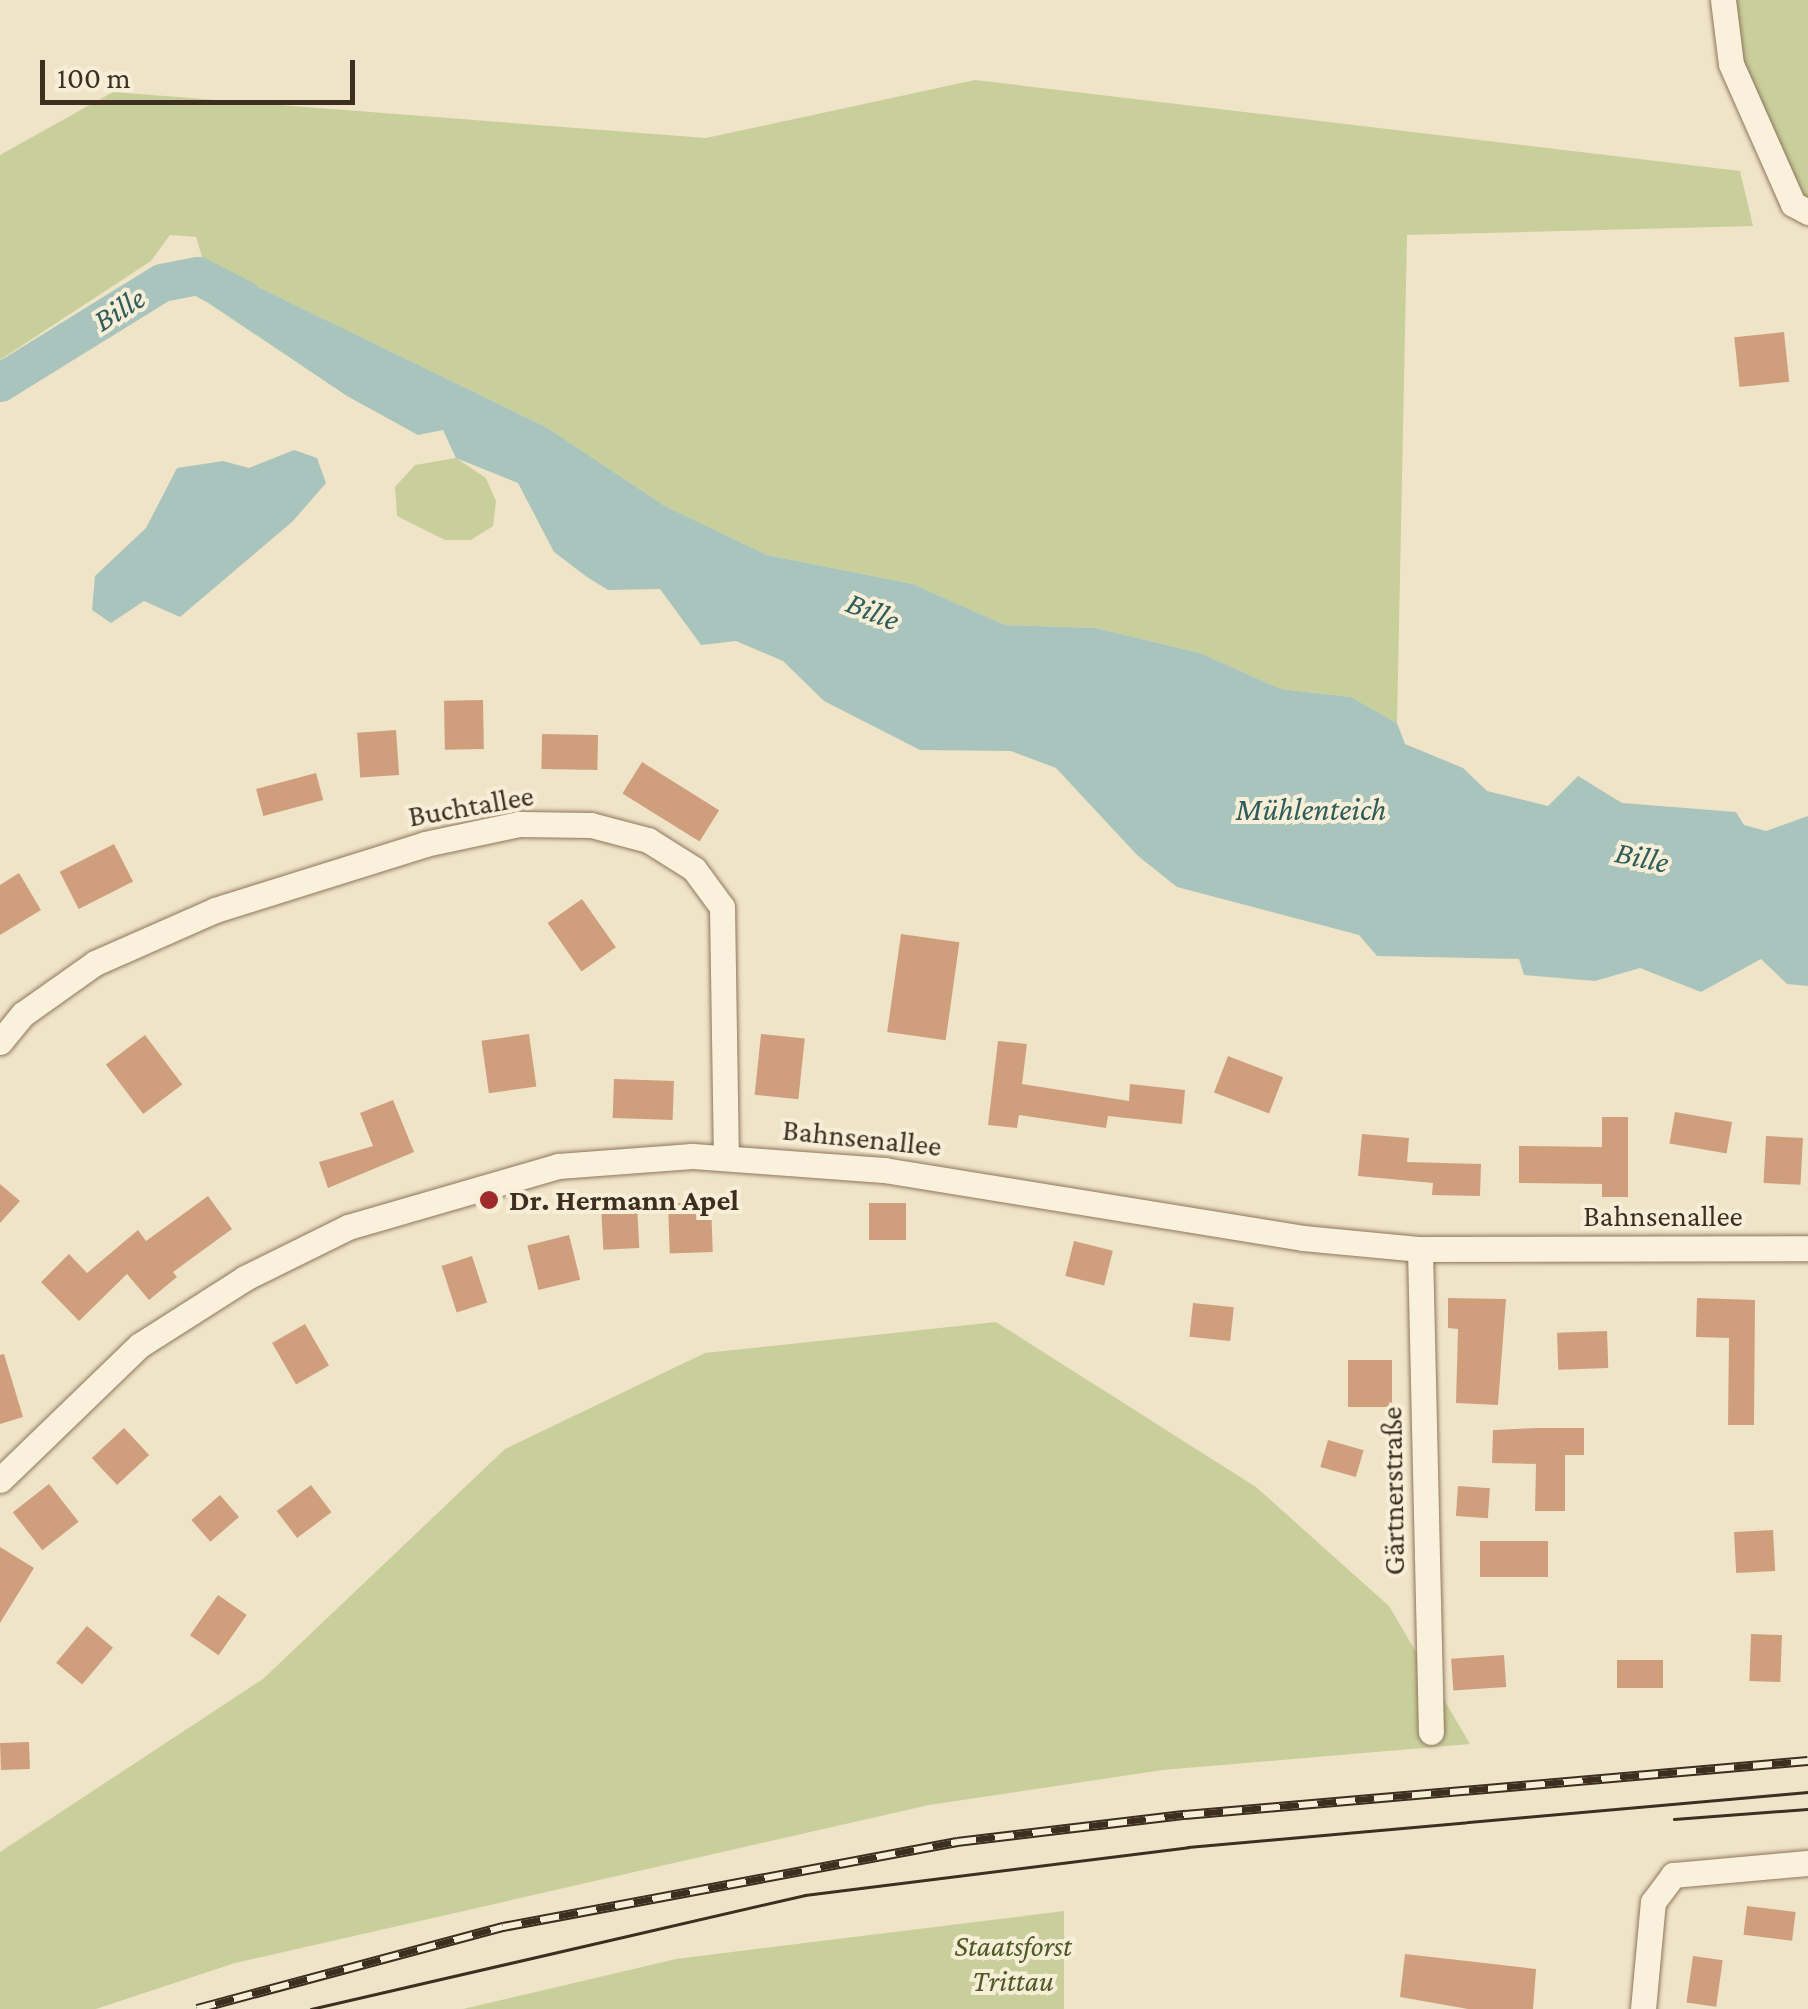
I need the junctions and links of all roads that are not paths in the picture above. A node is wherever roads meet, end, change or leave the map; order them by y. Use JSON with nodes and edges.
{"nodes":[{"id":1,"x":1723,"y":0,"type":"edge"},
{"id":2,"x":1800,"y":208,"type":"edge"},
{"id":3,"x":0,"y":1042,"type":"edge"},
{"id":4,"x":726,"y":1158,"type":"junction"},
{"id":5,"x":1808,"y":1248,"type":"edge"},
{"id":6,"x":1420,"y":1249,"type":"junction"},
{"id":7,"x":0,"y":1480,"type":"edge"},
{"id":8,"x":1431,"y":1732,"type":"dead end"},
{"id":9,"x":1808,"y":1864,"type":"edge"},
{"id":10,"x":1642,"y":2009,"type":"edge"}],
"edges":[{"from":1,"to":2,"type":"street"},
{"from":3,"to":4,"type":"street","name":"Buchtallee"},
{"from":4,"to":6,"type":"street","name":"Bahnsenallee"},
{"from":4,"to":7,"type":"street","name":"Bahnsenallee"},
{"from":5,"to":6,"type":"street","name":"Bahnsenallee"},
{"from":6,"to":8,"type":"street","name":"Gärtnerstraße"},
{"from":9,"to":10,"type":"street"}]}
